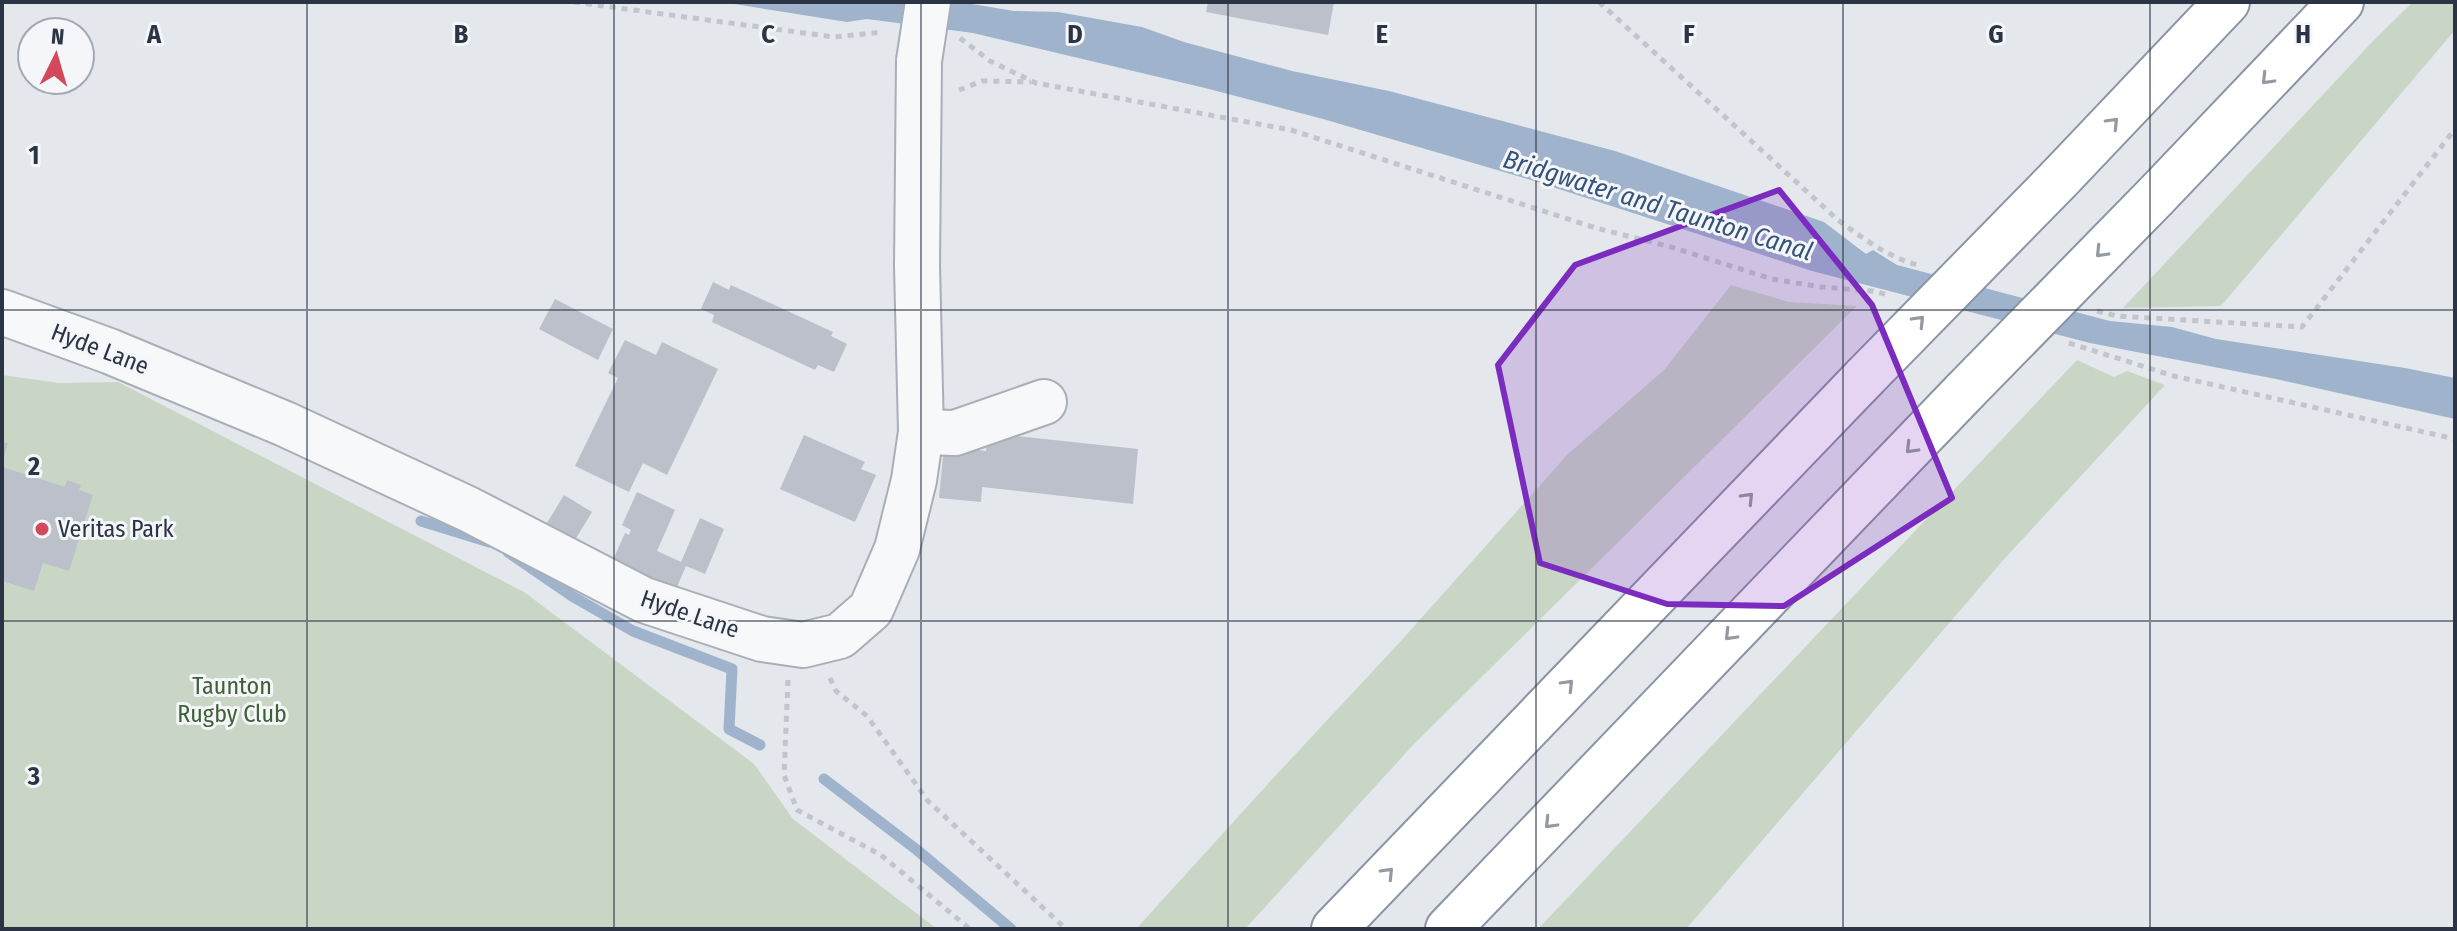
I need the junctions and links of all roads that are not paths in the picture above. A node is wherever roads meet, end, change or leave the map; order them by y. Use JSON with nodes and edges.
{"nodes":[{"id":1,"x":2227,"y":2,"type":"edge"},
{"id":2,"x":2341,"y":2,"type":"edge"},
{"id":3,"x":921,"y":43,"type":"edge"},
{"id":4,"x":2,"y":312,"type":"edge"},
{"id":5,"x":1044,"y":402,"type":"dead end"},
{"id":6,"x":921,"y":432,"type":"junction"},
{"id":7,"x":1334,"y":929,"type":"edge"},
{"id":8,"x":1448,"y":929,"type":"edge"}],
"edges":[{"from":7,"to":1,"type":"highway","one_way":true,"bridge":true},
{"from":2,"to":8,"type":"highway","one_way":true,"bridge":true},
{"from":3,"to":6,"type":"street"},
{"from":4,"to":6,"type":"street","name":"Hyde Lane"},
{"from":5,"to":6,"type":"street"}]}
